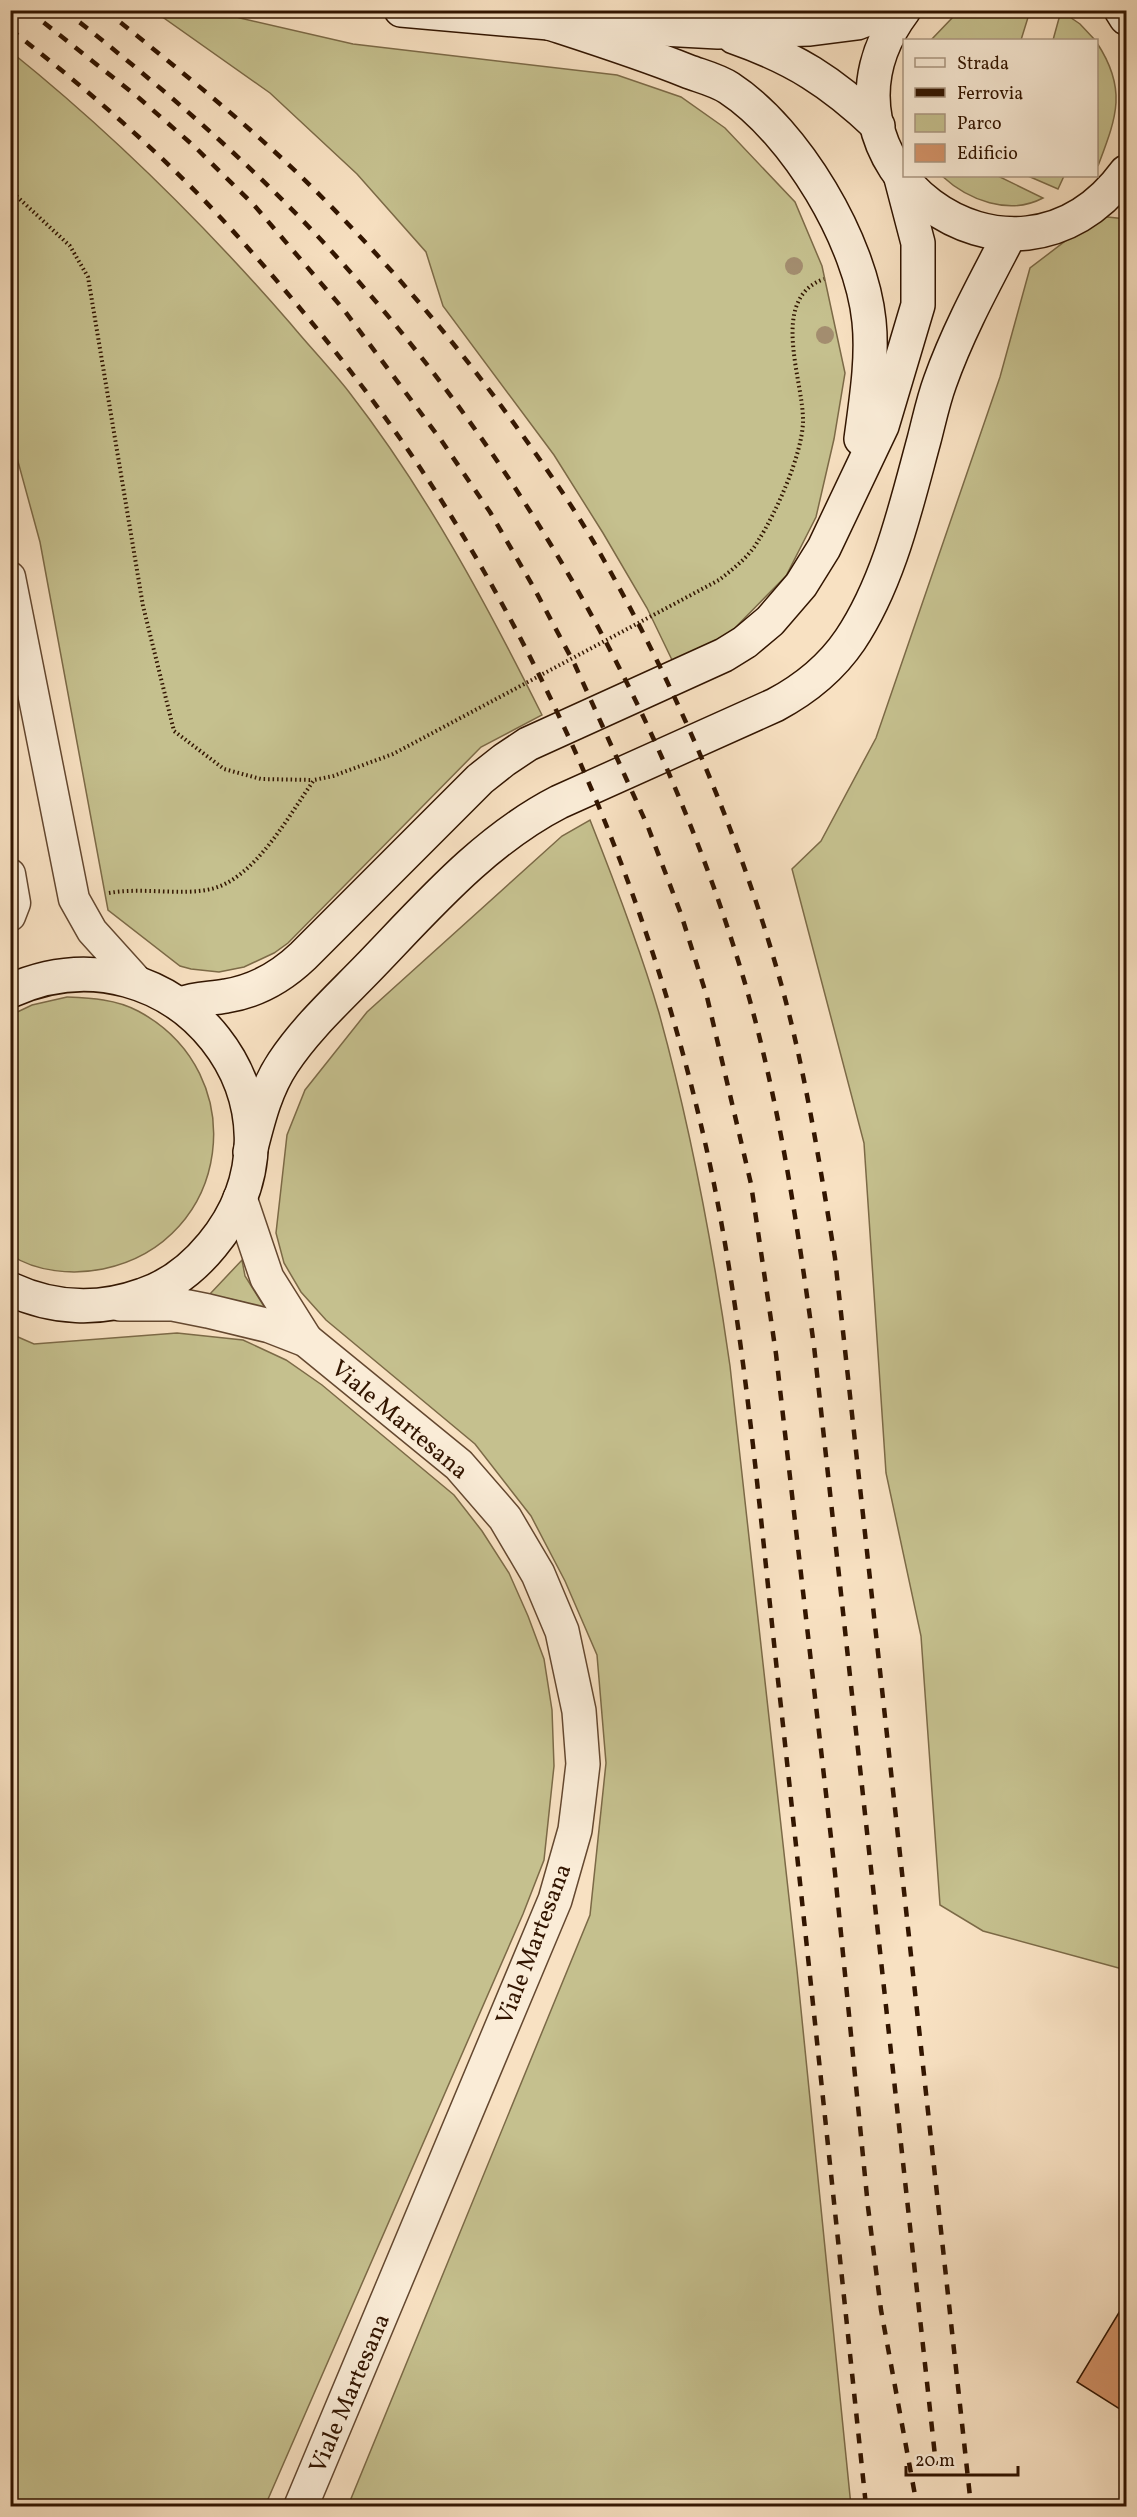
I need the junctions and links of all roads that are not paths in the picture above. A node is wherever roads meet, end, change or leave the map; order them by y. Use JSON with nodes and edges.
{"nodes":[{"id":1,"x":401,"y":10,"type":"edge"},
{"id":2,"x":891,"y":10,"type":"edge"},
{"id":3,"x":904,"y":10,"type":"edge"},
{"id":4,"x":549,"y":22,"type":"junction"},
{"id":5,"x":718,"y":32,"type":"junction"},
{"id":6,"x":878,"y":126,"type":"junction"},
{"id":7,"x":1126,"y":172,"type":"edge"},
{"id":8,"x":901,"y":178,"type":"junction"},
{"id":9,"x":1126,"y":195,"type":"edge"},
{"id":10,"x":1095,"y":206,"type":"junction"},
{"id":11,"x":1010,"y":234,"type":"junction"},
{"id":12,"x":839,"y":519,"type":"junction"},
{"id":13,"x":10,"y":577,"type":"edge"},
{"id":14,"x":10,"y":874,"type":"edge"},
{"id":15,"x":10,"y":916,"type":"edge"},
{"id":16,"x":138,"y":982,"type":"junction"},
{"id":17,"x":10,"y":991,"type":"edge"},
{"id":18,"x":180,"y":1004,"type":"junction"},
{"id":19,"x":250,"y":1152,"type":"junction"},
{"id":20,"x":240,"y":1198,"type":"junction"},
{"id":21,"x":10,"y":1289,"type":"edge"},
{"id":22,"x":112,"y":1304,"type":"junction"},
{"id":23,"x":306,"y":1340,"type":"junction"},
{"id":24,"x":301,"y":2506,"type":"edge"}],
"edges":[{"from":1,"to":4,"type":"main road"},
{"from":2,"to":5,"type":"main road"},
{"from":3,"to":6,"type":"main road"},
{"from":4,"to":5,"type":"main road"},
{"from":4,"to":12,"type":"main road"},
{"from":5,"to":6,"type":"main road"},
{"from":6,"to":8,"type":"main road"},
{"from":7,"to":10,"type":"main road"},
{"from":8,"to":11,"type":"main road"},
{"from":8,"to":12,"type":"main road"},
{"from":9,"to":10,"type":"main road"},
{"from":10,"to":11,"type":"main road"},
{"from":11,"to":19,"type":"main road"},
{"from":12,"to":18,"type":"main road"},
{"from":13,"to":16,"type":"street"},
{"from":14,"to":15,"type":"street"},
{"from":16,"to":17,"type":"main road"},
{"from":16,"to":18,"type":"main road"},
{"from":18,"to":19,"type":"main road"},
{"from":19,"to":20,"type":"main road"},
{"from":20,"to":22,"type":"main road"},
{"from":20,"to":23,"type":"main road","name":"Viale Martesana"},
{"from":21,"to":22,"type":"main road"},
{"from":22,"to":23,"type":"main road","name":"Viale Martesana"},
{"from":23,"to":24,"type":"main road","name":"Viale Martesana"}]}
